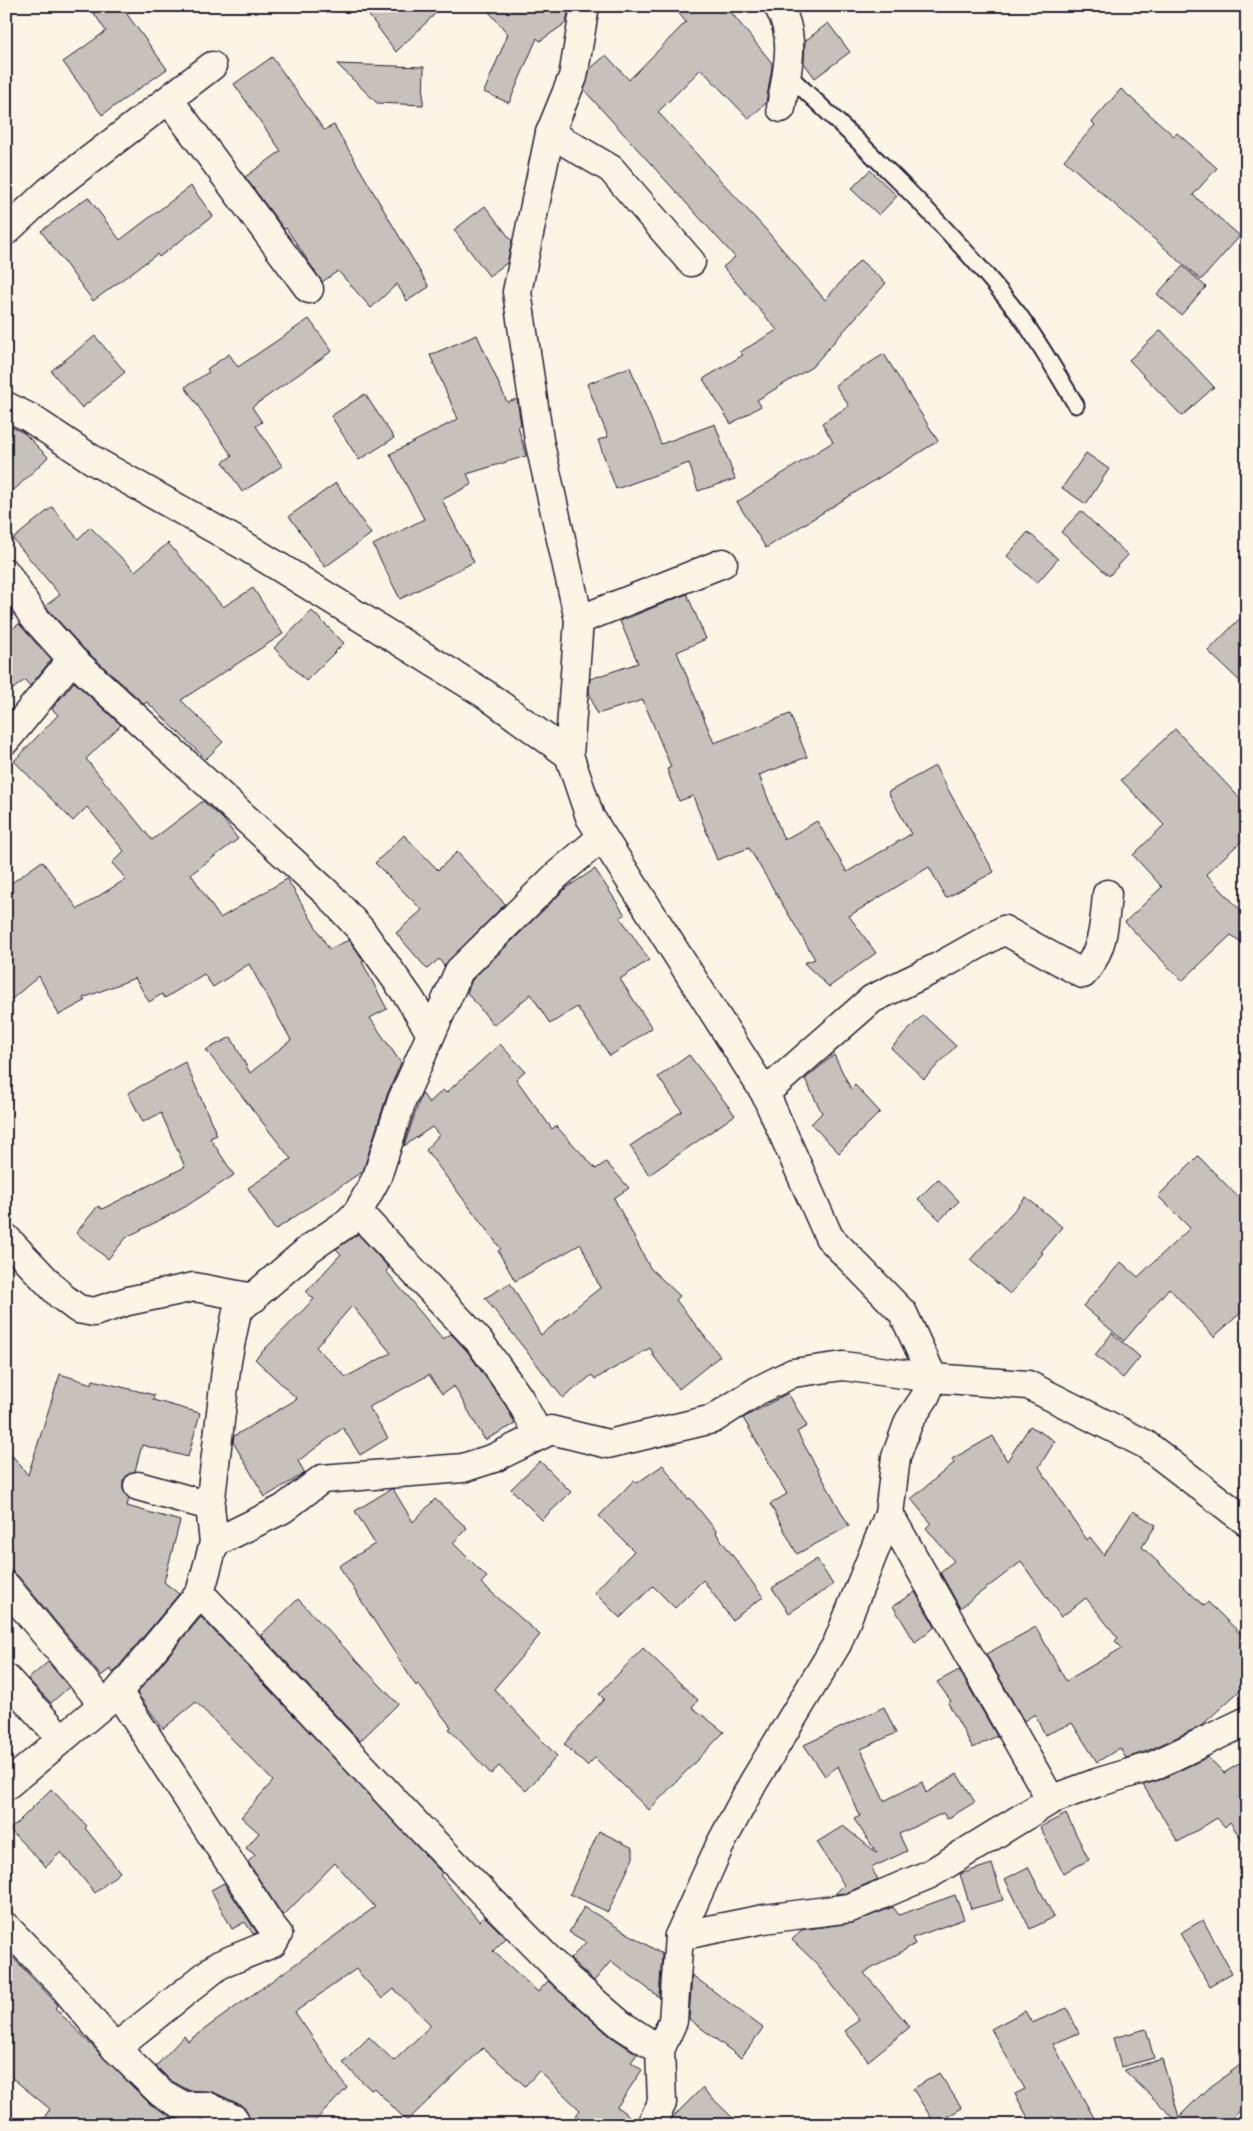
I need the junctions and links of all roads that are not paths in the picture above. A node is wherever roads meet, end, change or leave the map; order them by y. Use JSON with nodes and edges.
{"nodes":[{"id":1,"x":585,"y":6,"type":"edge"},
{"id":2,"x":778,"y":6,"type":"edge"},
{"id":3,"x":212,"y":66,"type":"dead end"},
{"id":4,"x":786,"y":73,"type":"junction"},
{"id":5,"x":169,"y":100,"type":"junction"},
{"id":6,"x":781,"y":108,"type":"dead end"},
{"id":7,"x":550,"y":133,"type":"junction"},
{"id":8,"x":6,"y":231,"type":"edge"},
{"id":9,"x":691,"y":262,"type":"dead end"},
{"id":10,"x":309,"y":289,"type":"dead end"},
{"id":11,"x":1076,"y":405,"type":"dead end"},
{"id":12,"x":6,"y":406,"type":"edge"},
{"id":13,"x":723,"y":563,"type":"dead end"},
{"id":14,"x":6,"y":574,"type":"edge"},
{"id":15,"x":579,"y":620,"type":"junction"},
{"id":16,"x":72,"y":659,"type":"junction"},
{"id":17,"x":6,"y":740,"type":"edge"},
{"id":18,"x":569,"y":755,"type":"junction"},
{"id":19,"x":602,"y":837,"type":"junction"},
{"id":20,"x":1107,"y":894,"type":"dead end"},
{"id":21,"x":430,"y":1032,"type":"junction"},
{"id":22,"x":765,"y":1094,"type":"junction"},
{"id":23,"x":358,"y":1212,"type":"junction"},
{"id":24,"x":6,"y":1238,"type":"edge"},
{"id":25,"x":254,"y":1298,"type":"junction"},
{"id":26,"x":934,"y":1378,"type":"junction"},
{"id":27,"x":539,"y":1435,"type":"junction"},
{"id":28,"x":138,"y":1486,"type":"dead end"},
{"id":29,"x":210,"y":1506,"type":"junction"},
{"id":30,"x":889,"y":1514,"type":"junction"},
{"id":31,"x":1247,"y":1522,"type":"edge"},
{"id":32,"x":214,"y":1543,"type":"junction"},
{"id":33,"x":6,"y":1586,"type":"edge"},
{"id":34,"x":200,"y":1593,"type":"junction"},
{"id":35,"x":6,"y":1678,"type":"edge"},
{"id":36,"x":111,"y":1698,"type":"junction"},
{"id":37,"x":1247,"y":1721,"type":"edge"},
{"id":38,"x":62,"y":1739,"type":"junction"},
{"id":39,"x":6,"y":1786,"type":"edge"},
{"id":40,"x":1050,"y":1800,"type":"junction"},
{"id":41,"x":6,"y":1927,"type":"edge"},
{"id":42,"x":679,"y":1936,"type":"junction"},
{"id":43,"x":115,"y":2048,"type":"junction"},
{"id":44,"x":660,"y":2050,"type":"junction"},
{"id":45,"x":234,"y":2119,"type":"dead end"},
{"id":46,"x":650,"y":2125,"type":"edge"}],
"edges":[{"from":1,"to":7,"type":"street"},
{"from":2,"to":4,"type":"street"},
{"from":3,"to":5,"type":"street"},
{"from":4,"to":6,"type":"street"},
{"from":4,"to":11,"type":"lane"},
{"from":5,"to":8,"type":"street"},
{"from":5,"to":10,"type":"street"},
{"from":7,"to":9,"type":"street"},
{"from":7,"to":15,"type":"street"},
{"from":12,"to":18,"type":"street"},
{"from":13,"to":15,"type":"street"},
{"from":14,"to":16,"type":"street"},
{"from":15,"to":18,"type":"street"},
{"from":16,"to":17,"type":"street"},
{"from":16,"to":21,"type":"street"},
{"from":18,"to":19,"type":"street"},
{"from":19,"to":21,"type":"street"},
{"from":19,"to":22,"type":"street"},
{"from":20,"to":22,"type":"street"},
{"from":21,"to":23,"type":"street"},
{"from":22,"to":26,"type":"street"},
{"from":23,"to":25,"type":"street"},
{"from":23,"to":27,"type":"street"},
{"from":24,"to":25,"type":"street"},
{"from":25,"to":29,"type":"street"},
{"from":26,"to":27,"type":"street"},
{"from":26,"to":30,"type":"street"},
{"from":26,"to":31,"type":"street"},
{"from":27,"to":32,"type":"street"},
{"from":28,"to":29,"type":"street"},
{"from":29,"to":32,"type":"street"},
{"from":30,"to":40,"type":"street"},
{"from":30,"to":42,"type":"street"},
{"from":32,"to":34,"type":"street"},
{"from":33,"to":36,"type":"street"},
{"from":34,"to":36,"type":"street"},
{"from":34,"to":44,"type":"street"},
{"from":35,"to":38,"type":"street"},
{"from":36,"to":38,"type":"street"},
{"from":36,"to":43,"type":"street"},
{"from":37,"to":40,"type":"street"},
{"from":38,"to":39,"type":"street"},
{"from":40,"to":42,"type":"street"},
{"from":41,"to":43,"type":"street"},
{"from":42,"to":44,"type":"street"},
{"from":43,"to":45,"type":"street"},
{"from":44,"to":46,"type":"street"}]}
